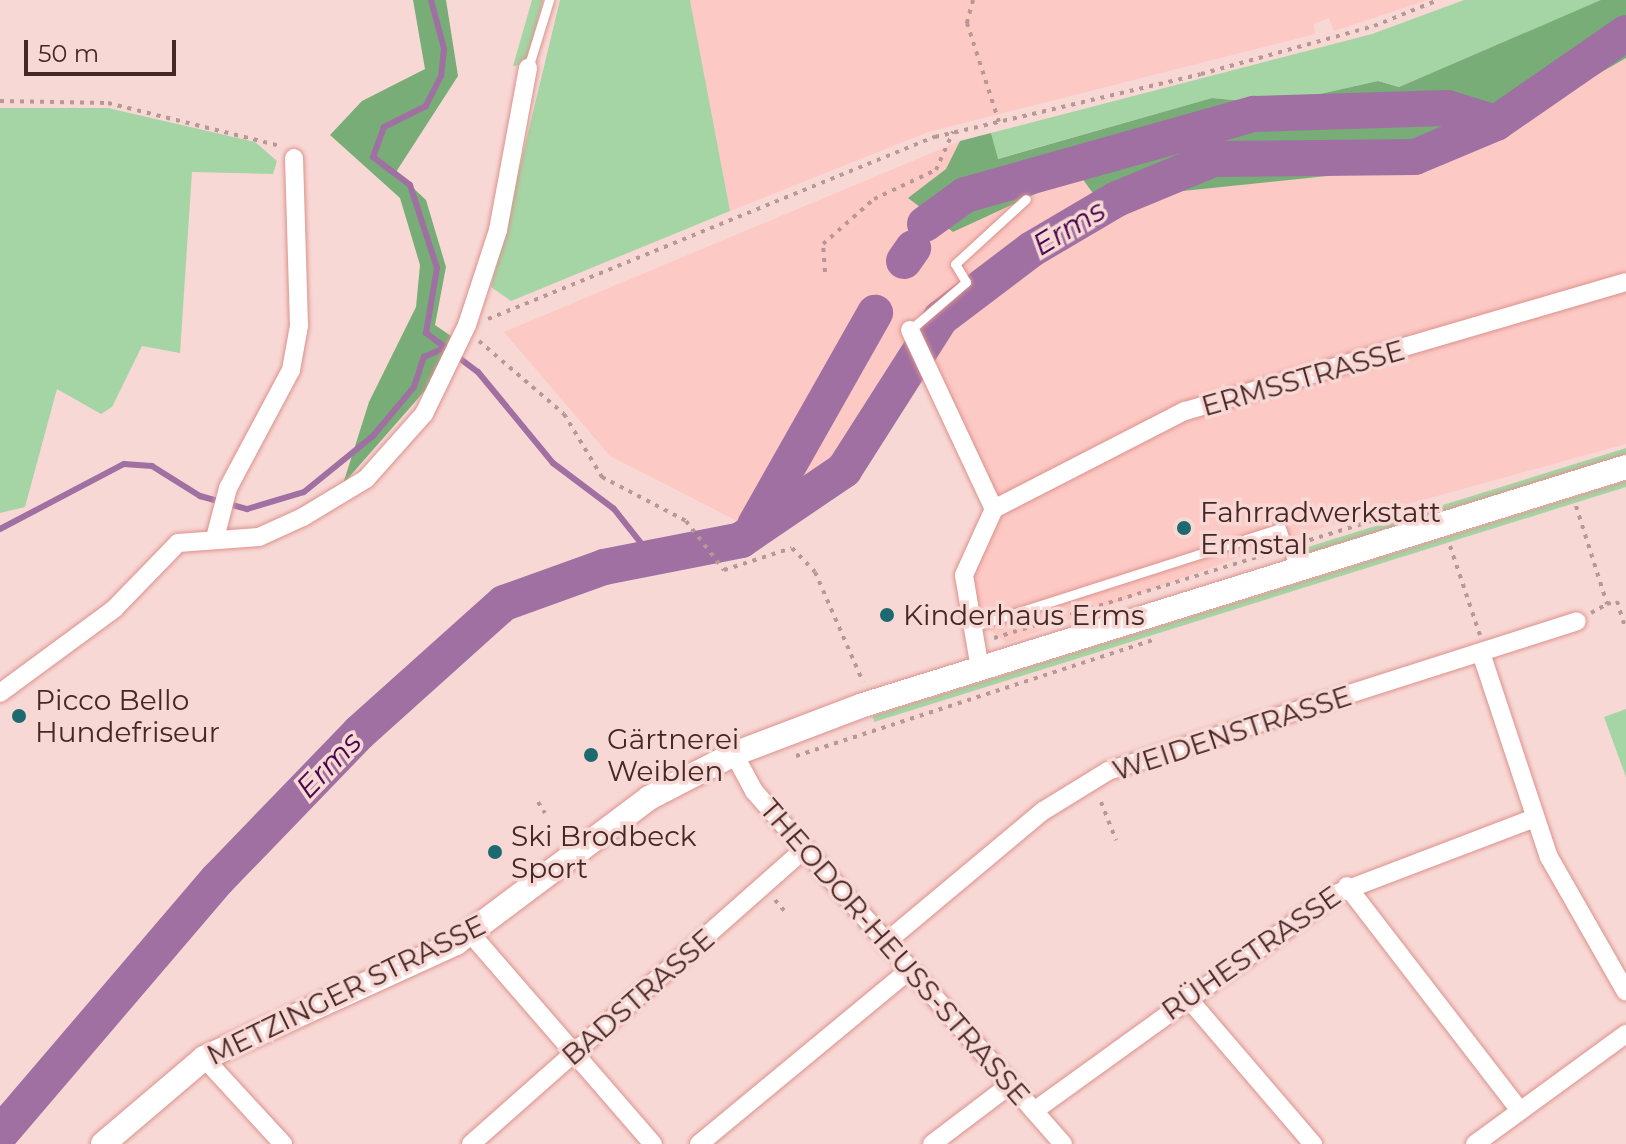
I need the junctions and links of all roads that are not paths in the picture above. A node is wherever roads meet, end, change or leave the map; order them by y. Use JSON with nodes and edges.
{"nodes":[{"id":1,"x":549,"y":0,"type":"edge"},
{"id":2,"x":528,"y":68,"type":"joint"},
{"id":3,"x":294,"y":158,"type":"road end"},
{"id":4,"x":1026,"y":199,"type":"dead end"},
{"id":5,"x":1626,"y":282,"type":"edge"},
{"id":6,"x":910,"y":330,"type":"joint"},
{"id":7,"x":1626,"y":467,"type":"edge"},
{"id":8,"x":994,"y":509,"type":"junction"},
{"id":9,"x":216,"y":531,"type":"junction"},
{"id":10,"x":1295,"y":570,"type":"junction"},
{"id":11,"x":1577,"y":621,"type":"dead end"},
{"id":12,"x":972,"y":627,"type":"junction"},
{"id":13,"x":1481,"y":653,"type":"junction"},
{"id":14,"x":980,"y":669,"type":"junction"},
{"id":15,"x":0,"y":693,"type":"edge"},
{"id":16,"x":734,"y":754,"type":"junction"},
{"id":17,"x":1535,"y":818,"type":"junction"},
{"id":18,"x":805,"y":849,"type":"junction"},
{"id":19,"x":1347,"y":886,"type":"junction"},
{"id":20,"x":471,"y":934,"type":"junction"},
{"id":21,"x":885,"y":943,"type":"junction"},
{"id":22,"x":909,"y":970,"type":"junction"},
{"id":23,"x":1626,"y":992,"type":"edge"},
{"id":24,"x":1187,"y":997,"type":"junction"},
{"id":25,"x":1626,"y":1034,"type":"edge"},
{"id":26,"x":574,"y":1053,"type":"junction"},
{"id":27,"x":204,"y":1058,"type":"junction"},
{"id":28,"x":1007,"y":1087,"type":"junction"},
{"id":29,"x":1518,"y":1108,"type":"junction"},
{"id":30,"x":1034,"y":1111,"type":"junction"},
{"id":31,"x":103,"y":1144,"type":"edge"},
{"id":32,"x":283,"y":1144,"type":"edge"},
{"id":33,"x":471,"y":1144,"type":"edge"},
{"id":34,"x":653,"y":1144,"type":"edge"},
{"id":35,"x":699,"y":1144,"type":"edge"},
{"id":36,"x":932,"y":1144,"type":"edge"},
{"id":37,"x":1063,"y":1144,"type":"edge"},
{"id":38,"x":1313,"y":1144,"type":"edge"},
{"id":39,"x":1475,"y":1144,"type":"edge"}],
"edges":[{"from":1,"to":2,"type":"lane"},
{"from":2,"to":9,"type":"street"},
{"from":3,"to":9,"type":"street"},
{"from":4,"to":6,"type":"lane"},
{"from":5,"to":8,"type":"street","name":"ERMSSTRASSE"},
{"from":6,"to":8,"type":"street"},
{"from":7,"to":10,"type":"street","name":"METZINGER STRASSE"},
{"from":8,"to":12,"type":"street"},
{"from":9,"to":15,"type":"street"},
{"from":10,"to":12,"type":"lane"},
{"from":10,"to":14,"type":"street","name":"METZINGER STRASSE"},
{"from":11,"to":13,"type":"street","name":"WEIDENSTRASSE"},
{"from":12,"to":14,"type":"street"},
{"from":13,"to":17,"type":"street"},
{"from":13,"to":21,"type":"street","name":"WEIDENSTRASSE"},
{"from":14,"to":16,"type":"street","name":"METZINGER STRASSE"},
{"from":16,"to":18,"type":"street","name":"THEODOR-HEUSS-STRASSE"},
{"from":16,"to":20,"type":"street","name":"METZINGER STRASSE"},
{"from":17,"to":19,"type":"street","name":"RÜHESTRASSE"},
{"from":17,"to":23,"type":"street"},
{"from":18,"to":21,"type":"street","name":"THEODOR-HEUSS-STRASSE"},
{"from":18,"to":26,"type":"street","name":"BADSTRASSE"},
{"from":19,"to":24,"type":"street","name":"RÜHESTRASSE"},
{"from":19,"to":29,"type":"street"},
{"from":20,"to":26,"type":"street"},
{"from":20,"to":27,"type":"street","name":"METZINGER STRASSE"},
{"from":21,"to":22,"type":"street","name":"THEODOR-HEUSS-STRASSE"},
{"from":22,"to":28,"type":"street","name":"THEODOR-HEUSS-STRASSE"},
{"from":22,"to":35,"type":"street"},
{"from":24,"to":30,"type":"street","name":"RÜHESTRASSE"},
{"from":24,"to":38,"type":"street"},
{"from":25,"to":29,"type":"street"},
{"from":26,"to":33,"type":"street","name":"BADSTRASSE"},
{"from":26,"to":34,"type":"street"},
{"from":27,"to":31,"type":"street","name":"METZINGER STRASSE"},
{"from":27,"to":32,"type":"street"},
{"from":28,"to":30,"type":"street","name":"THEODOR-HEUSS-STRASSE"},
{"from":28,"to":36,"type":"street"},
{"from":29,"to":39,"type":"street"},
{"from":30,"to":37,"type":"street","name":"THEODOR-HEUSS-STRASSE"}]}
